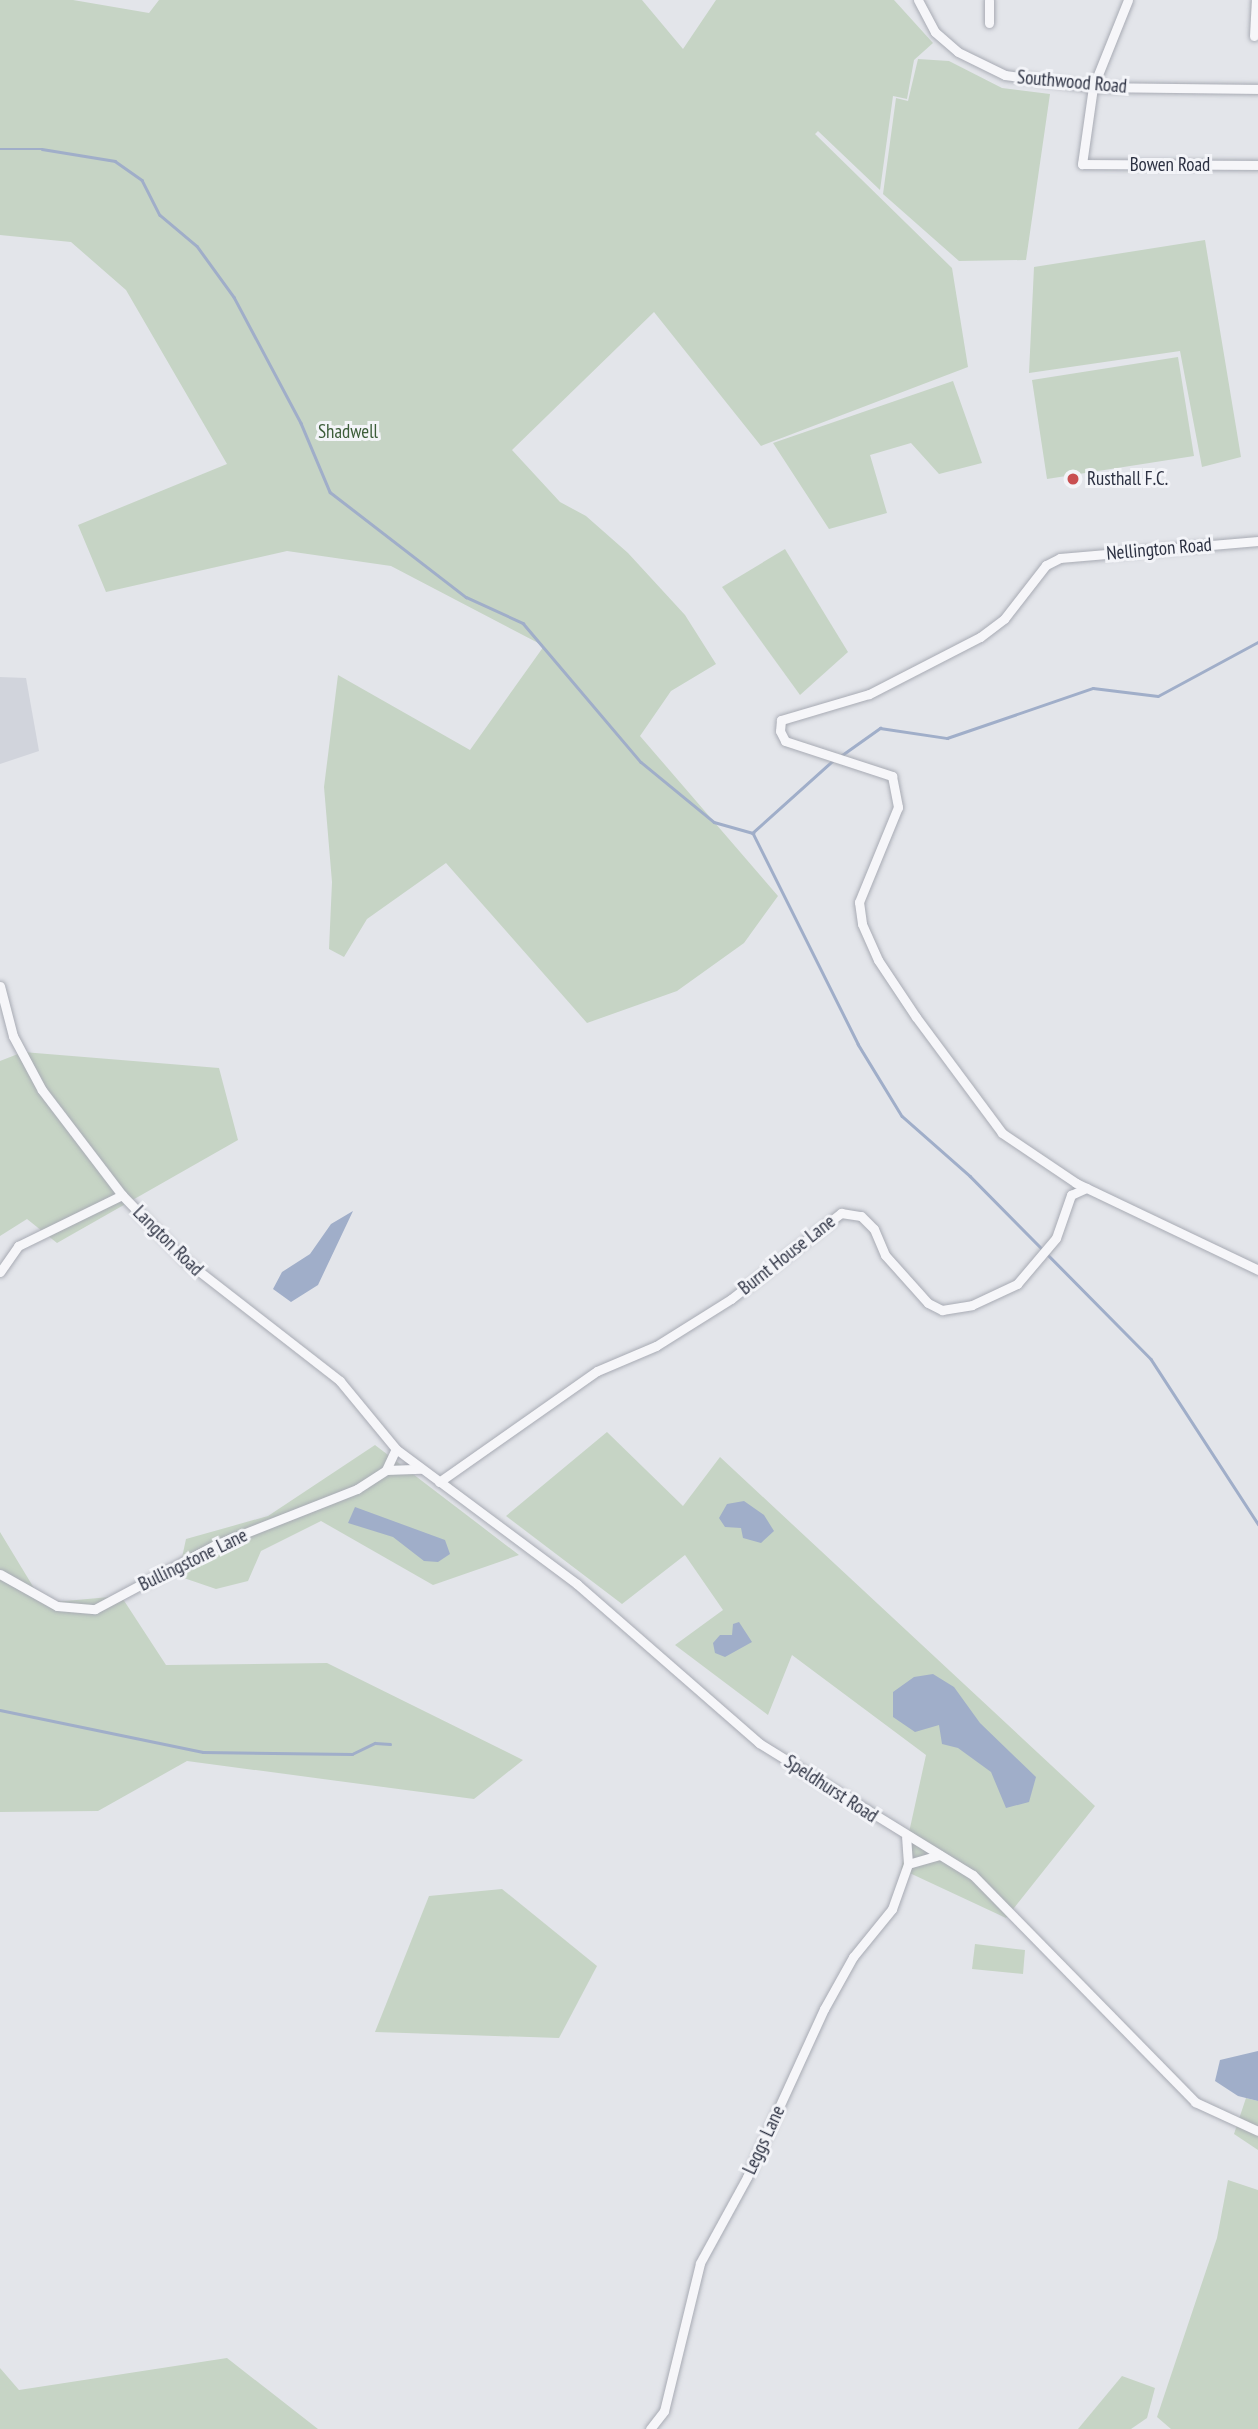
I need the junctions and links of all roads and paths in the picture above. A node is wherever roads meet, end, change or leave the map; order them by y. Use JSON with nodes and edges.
{"nodes":[{"id":1,"x":918,"y":0,"type":"edge"},
{"id":2,"x":989,"y":0,"type":"edge"},
{"id":3,"x":1128,"y":0,"type":"edge"},
{"id":4,"x":1256,"y":0,"type":"edge"},
{"id":5,"x":989,"y":23,"type":"dead end"},
{"id":6,"x":1254,"y":36,"type":"dead end"},
{"id":7,"x":1093,"y":87,"type":"junction"},
{"id":8,"x":1258,"y":89,"type":"edge"},
{"id":9,"x":1258,"y":165,"type":"edge"},
{"id":10,"x":1258,"y":541,"type":"edge"},
{"id":11,"x":0,"y":986,"type":"edge"},
{"id":12,"x":1086,"y":1188,"type":"junction"},
{"id":13,"x":122,"y":1195,"type":"junction"},
{"id":14,"x":1258,"y":1270,"type":"edge"},
{"id":15,"x":0,"y":1272,"type":"edge"},
{"id":16,"x":396,"y":1449,"type":"junction"},
{"id":17,"x":421,"y":1469,"type":"junction"},
{"id":18,"x":386,"y":1470,"type":"junction"},
{"id":19,"x":439,"y":1482,"type":"junction"},
{"id":20,"x":0,"y":1574,"type":"edge"},
{"id":21,"x":906,"y":1837,"type":"junction"},
{"id":22,"x":940,"y":1855,"type":"junction"},
{"id":23,"x":908,"y":1864,"type":"junction"},
{"id":24,"x":1258,"y":2131,"type":"edge"},
{"id":25,"x":650,"y":2429,"type":"edge"}],
"edges":[{"from":1,"to":7,"type":"street","name":"Southwood Road"},
{"from":2,"to":5,"type":"street"},
{"from":3,"to":7,"type":"street"},
{"from":4,"to":6,"type":"street"},
{"from":7,"to":8,"type":"street","name":"Southwood Road"},
{"from":7,"to":9,"type":"street","name":"Bowen Road"},
{"from":10,"to":12,"type":"street","name":"Nellington Road"},
{"from":11,"to":13,"type":"street","name":"Langton Road"},
{"from":12,"to":14,"type":"street"},
{"from":12,"to":19,"type":"street","name":"Burnt House Lane"},
{"from":13,"to":15,"type":"street"},
{"from":13,"to":16,"type":"street","name":"Langton Road"},
{"from":16,"to":17,"type":"street","name":"Speldhurst Road"},
{"from":16,"to":18,"type":"street"},
{"from":17,"to":18,"type":"street","name":"Bullingstone Lane"},
{"from":17,"to":19,"type":"street","name":"Speldhurst Road"},
{"from":18,"to":20,"type":"street","name":"Bullingstone Lane"},
{"from":19,"to":21,"type":"street","name":"Speldhurst Road"},
{"from":21,"to":22,"type":"street","name":"Speldhurst Road"},
{"from":21,"to":23,"type":"street","name":"Leggs Lane"},
{"from":22,"to":23,"type":"street"},
{"from":22,"to":24,"type":"street","name":"Speldhurst Road"},
{"from":23,"to":25,"type":"street","name":"Leggs Lane"}]}
